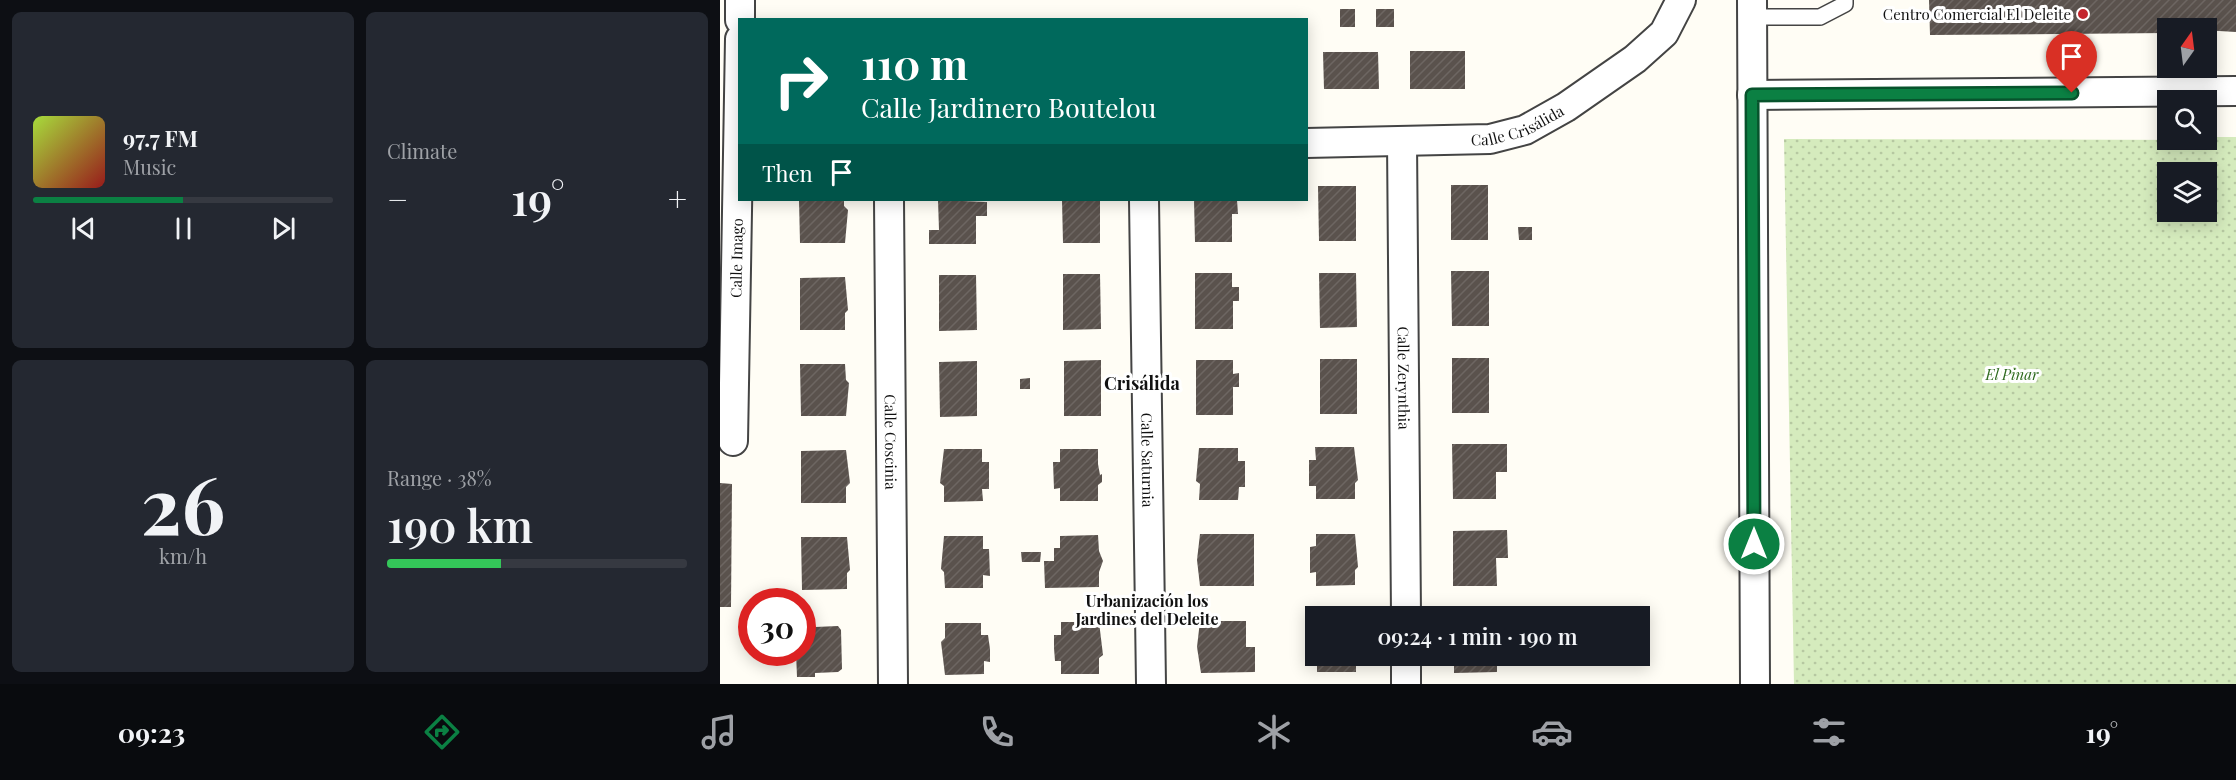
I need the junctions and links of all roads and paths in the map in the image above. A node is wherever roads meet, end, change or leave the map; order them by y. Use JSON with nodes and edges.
{"nodes":[{"id":1,"x":740,"y":0,"type":"edge"},
{"id":2,"x":1681,"y":0,"type":"edge"},
{"id":3,"x":1845,"y":0,"type":"edge"},
{"id":4,"x":1752,"y":8,"type":"edge"},
{"id":5,"x":740,"y":18,"type":"edge"},
{"id":6,"x":2236,"y":91,"type":"edge"},
{"id":7,"x":1752,"y":95,"type":"junction"},
{"id":8,"x":1402,"y":141,"type":"junction"},
{"id":9,"x":1308,"y":143,"type":"edge"},
{"id":10,"x":738,"y":194,"type":"edge"},
{"id":11,"x":889,"y":201,"type":"edge"},
{"id":12,"x":1144,"y":201,"type":"edge"},
{"id":13,"x":733,"y":441,"type":"dead end"},
{"id":14,"x":1406,"y":606,"type":"edge"},
{"id":15,"x":1406,"y":666,"type":"edge"},
{"id":16,"x":893,"y":684,"type":"edge"},
{"id":17,"x":1151,"y":684,"type":"edge"},
{"id":18,"x":1406,"y":684,"type":"edge"},
{"id":19,"x":1755,"y":684,"type":"edge"}],
"edges":[{"from":1,"to":5,"type":"street"},
{"from":2,"to":8,"type":"street","name":"Calle Crisálida"},
{"from":3,"to":4,"type":"lane"},
{"from":4,"to":7,"type":"street"},
{"from":6,"to":7,"type":"street"},
{"from":7,"to":19,"type":"street"},
{"from":8,"to":9,"type":"street","name":"Calle Crisálida"},
{"from":8,"to":14,"type":"street","name":"Calle Zerynthia"},
{"from":10,"to":13,"type":"street","name":"Calle Imago"},
{"from":11,"to":16,"type":"street","name":"Calle Coscinia"},
{"from":12,"to":17,"type":"street","name":"Calle Saturnia"},
{"from":15,"to":18,"type":"street"}]}
